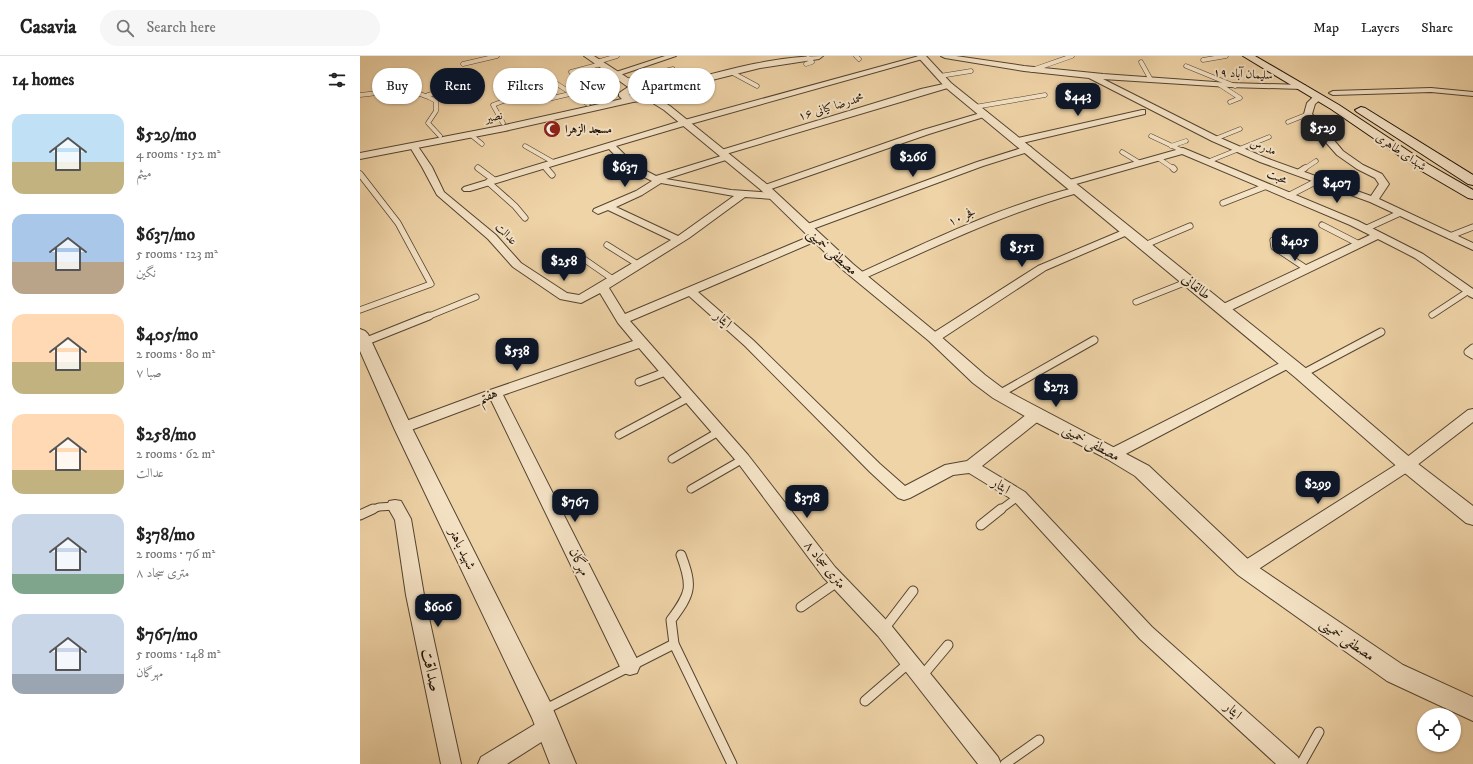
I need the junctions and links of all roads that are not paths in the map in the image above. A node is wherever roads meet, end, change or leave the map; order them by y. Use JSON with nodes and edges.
{"nodes":[{"id":1,"x":497,"y":56,"type":"edge"},
{"id":2,"x":588,"y":56,"type":"edge"},
{"id":3,"x":616,"y":56,"type":"edge"},
{"id":4,"x":672,"y":56,"type":"edge"},
{"id":5,"x":788,"y":56,"type":"edge"},
{"id":6,"x":819,"y":56,"type":"edge"},
{"id":7,"x":856,"y":56,"type":"edge"},
{"id":8,"x":946,"y":56,"type":"edge"},
{"id":9,"x":1072,"y":56,"type":"edge"},
{"id":10,"x":1226,"y":56,"type":"edge"},
{"id":11,"x":1248,"y":56,"type":"edge"},
{"id":12,"x":1267,"y":56,"type":"edge"},
{"id":13,"x":921,"y":57,"type":"edge"},
{"id":14,"x":955,"y":57,"type":"edge"},
{"id":15,"x":859,"y":59,"type":"dead end"},
{"id":16,"x":1203,"y":60,"type":"dead end"},
{"id":17,"x":1141,"y":62,"type":"dead end"},
{"id":18,"x":599,"y":63,"type":"junction"},
{"id":19,"x":463,"y":64,"type":"dead end"},
{"id":20,"x":1186,"y":66,"type":"dead end"},
{"id":21,"x":583,"y":68,"type":"edge"},
{"id":22,"x":606,"y":68,"type":"edge"},
{"id":23,"x":1032,"y":70,"type":"junction"},
{"id":24,"x":972,"y":71,"type":"dead end"},
{"id":25,"x":620,"y":72,"type":"edge"},
{"id":26,"x":731,"y":72,"type":"junction"},
{"id":27,"x":715,"y":73,"type":"edge"},
{"id":28,"x":715,"y":75,"type":"edge"},
{"id":29,"x":1302,"y":75,"type":"dead end"},
{"id":30,"x":1092,"y":76,"type":"junction"},
{"id":31,"x":620,"y":78,"type":"edge"},
{"id":32,"x":628,"y":80,"type":"edge"},
{"id":33,"x":1150,"y":80,"type":"junction"},
{"id":34,"x":625,"y":81,"type":"junction"},
{"id":35,"x":944,"y":81,"type":"junction"},
{"id":36,"x":628,"y":83,"type":"edge"},
{"id":37,"x":1220,"y":85,"type":"junction"},
{"id":38,"x":757,"y":86,"type":"dead end"},
{"id":39,"x":1235,"y":86,"type":"junction"},
{"id":40,"x":1302,"y":87,"type":"junction"},
{"id":41,"x":628,"y":90,"type":"edge"},
{"id":42,"x":620,"y":91,"type":"edge"},
{"id":43,"x":624,"y":92,"type":"junction"},
{"id":44,"x":1326,"y":93,"type":"junction"},
{"id":45,"x":620,"y":94,"type":"edge"},
{"id":46,"x":1473,"y":94,"type":"edge"},
{"id":47,"x":360,"y":95,"type":"edge"},
{"id":48,"x":428,"y":95,"type":"joint"},
{"id":49,"x":628,"y":96,"type":"edge"},
{"id":50,"x":1045,"y":96,"type":"dead end"},
{"id":51,"x":1230,"y":102,"type":"dead end"},
{"id":52,"x":496,"y":104,"type":"edge"},
{"id":53,"x":588,"y":104,"type":"edge"},
{"id":54,"x":601,"y":104,"type":"edge"},
{"id":55,"x":661,"y":104,"type":"edge"},
{"id":56,"x":980,"y":111,"type":"junction"},
{"id":57,"x":1142,"y":112,"type":"dead end"},
{"id":58,"x":1308,"y":114,"type":"junction"},
{"id":59,"x":1288,"y":122,"type":"dead end"},
{"id":60,"x":502,"y":123,"type":"junction"},
{"id":61,"x":684,"y":124,"type":"junction"},
{"id":62,"x":1240,"y":129,"type":"dead end"},
{"id":63,"x":471,"y":135,"type":"junction"},
{"id":64,"x":440,"y":136,"type":"junction"},
{"id":65,"x":1151,"y":136,"type":"dead end"},
{"id":66,"x":1269,"y":137,"type":"dead end"},
{"id":67,"x":1215,"y":139,"type":"junction"},
{"id":68,"x":1186,"y":140,"type":"dead end"},
{"id":69,"x":482,"y":144,"type":"dead end"},
{"id":70,"x":610,"y":145,"type":"junction"},
{"id":71,"x":1023,"y":145,"type":"junction"},
{"id":72,"x":525,"y":146,"type":"dead end"},
{"id":73,"x":1171,"y":146,"type":"junction"},
{"id":74,"x":414,"y":147,"type":"junction"},
{"id":75,"x":392,"y":148,"type":"junction"},
{"id":76,"x":1238,"y":149,"type":"junction"},
{"id":77,"x":360,"y":151,"type":"edge"},
{"id":78,"x":1122,"y":152,"type":"dead end"},
{"id":79,"x":1183,"y":152,"type":"junction"},
{"id":80,"x":723,"y":155,"type":"junction"},
{"id":81,"x":360,"y":156,"type":"edge"},
{"id":82,"x":1158,"y":158,"type":"junction"},
{"id":83,"x":1316,"y":160,"type":"dead end"},
{"id":84,"x":553,"y":162,"type":"junction"},
{"id":85,"x":1207,"y":162,"type":"junction"},
{"id":86,"x":1140,"y":163,"type":"junction"},
{"id":87,"x":544,"y":165,"type":"junction"},
{"id":88,"x":478,"y":168,"type":"dead end"},
{"id":89,"x":1174,"y":169,"type":"dead end"},
{"id":90,"x":1299,"y":172,"type":"junction"},
{"id":91,"x":360,"y":174,"type":"edge"},
{"id":92,"x":552,"y":175,"type":"dead end"},
{"id":93,"x":658,"y":180,"type":"junction"},
{"id":94,"x":1319,"y":180,"type":"junction"},
{"id":95,"x":491,"y":181,"type":"junction"},
{"id":96,"x":1473,"y":181,"type":"edge"},
{"id":97,"x":1073,"y":186,"type":"junction"},
{"id":98,"x":1264,"y":187,"type":"junction"},
{"id":99,"x":467,"y":189,"type":"dead end"},
{"id":100,"x":769,"y":192,"type":"junction"},
{"id":101,"x":743,"y":194,"type":"junction"},
{"id":102,"x":1473,"y":195,"type":"edge"},
{"id":103,"x":1288,"y":196,"type":"junction"},
{"id":104,"x":1373,"y":200,"type":"junction"},
{"id":105,"x":1223,"y":203,"type":"dead end"},
{"id":106,"x":609,"y":207,"type":"junction"},
{"id":107,"x":598,"y":212,"type":"dead end"},
{"id":108,"x":1400,"y":213,"type":"junction"},
{"id":109,"x":525,"y":218,"type":"dead end"},
{"id":110,"x":1322,"y":225,"type":"dead end"},
{"id":111,"x":1190,"y":226,"type":"dead end"},
{"id":112,"x":1473,"y":227,"type":"edge"},
{"id":113,"x":1365,"y":229,"type":"junction"},
{"id":114,"x":1128,"y":231,"type":"junction"},
{"id":115,"x":811,"y":233,"type":"junction"},
{"id":116,"x":1378,"y":235,"type":"junction"},
{"id":117,"x":1287,"y":236,"type":"dead end"},
{"id":118,"x":1450,"y":236,"type":"junction"},
{"id":119,"x":679,"y":240,"type":"junction"},
{"id":120,"x":1359,"y":244,"type":"junction"},
{"id":121,"x":607,"y":245,"type":"dead end"},
{"id":122,"x":1145,"y":245,"type":"junction"},
{"id":123,"x":1473,"y":247,"type":"edge"},
{"id":124,"x":578,"y":255,"type":"dead end"},
{"id":125,"x":639,"y":265,"type":"junction"},
{"id":126,"x":1307,"y":269,"type":"junction"},
{"id":127,"x":859,"y":276,"type":"junction"},
{"id":128,"x":1188,"y":281,"type":"junction"},
{"id":129,"x":608,"y":284,"type":"junction"},
{"id":130,"x":691,"y":292,"type":"junction"},
{"id":131,"x":1470,"y":293,"type":"edge"},
{"id":132,"x":476,"y":297,"type":"dead end"},
{"id":133,"x":1136,"y":302,"type":"dead end"},
{"id":134,"x":1223,"y":309,"type":"junction"},
{"id":135,"x":360,"y":310,"type":"edge"},
{"id":136,"x":1432,"y":315,"type":"dead end"},
{"id":137,"x":622,"y":320,"type":"junction"},
{"id":138,"x":1380,"y":332,"type":"dead end"},
{"id":139,"x":362,"y":338,"type":"edge"},
{"id":140,"x":934,"y":338,"type":"junction"},
{"id":141,"x":1094,"y":340,"type":"dead end"},
{"id":142,"x":641,"y":343,"type":"junction"},
{"id":143,"x":1473,"y":348,"type":"edge"},
{"id":144,"x":1473,"y":355,"type":"edge"},
{"id":145,"x":1288,"y":363,"type":"junction"},
{"id":146,"x":668,"y":371,"type":"junction"},
{"id":147,"x":1302,"y":374,"type":"junction"},
{"id":148,"x":639,"y":382,"type":"dead end"},
{"id":149,"x":495,"y":393,"type":"junction"},
{"id":150,"x":999,"y":394,"type":"junction"},
{"id":151,"x":690,"y":397,"type":"junction"},
{"id":152,"x":1473,"y":414,"type":"edge"},
{"id":153,"x":1036,"y":415,"type":"junction"},
{"id":154,"x":404,"y":428,"type":"junction"},
{"id":155,"x":720,"y":431,"type":"junction"},
{"id":156,"x":619,"y":435,"type":"dead end"},
{"id":157,"x":1113,"y":454,"type":"junction"},
{"id":158,"x":672,"y":459,"type":"dead end"},
{"id":159,"x":743,"y":459,"type":"junction"},
{"id":160,"x":1406,"y":465,"type":"junction"},
{"id":161,"x":971,"y":467,"type":"junction"},
{"id":162,"x":691,"y":489,"type":"dead end"},
{"id":163,"x":1018,"y":496,"type":"junction"},
{"id":164,"x":394,"y":506,"type":"joint"},
{"id":165,"x":360,"y":515,"type":"edge"},
{"id":166,"x":1473,"y":517,"type":"edge"},
{"id":167,"x":981,"y":525,"type":"dead end"},
{"id":168,"x":681,"y":554,"type":"dead end"},
{"id":169,"x":1245,"y":569,"type":"junction"},
{"id":170,"x":837,"y":582,"type":"junction"},
{"id":171,"x":913,"y":591,"type":"dead end"},
{"id":172,"x":801,"y":607,"type":"dead end"},
{"id":173,"x":884,"y":630,"type":"junction"},
{"id":174,"x":674,"y":644,"type":"junction"},
{"id":175,"x":948,"y":645,"type":"dead end"},
{"id":176,"x":910,"y":662,"type":"junction"},
{"id":177,"x":630,"y":666,"type":"junction"},
{"id":178,"x":922,"y":676,"type":"junction"},
{"id":179,"x":865,"y":701,"type":"dead end"},
{"id":180,"x":1473,"y":709,"type":"edge"},
{"id":181,"x":544,"y":719,"type":"junction"},
{"id":182,"x":1319,"y":732,"type":"dead end"},
{"id":183,"x":1039,"y":740,"type":"dead end"},
{"id":184,"x":450,"y":764,"type":"edge"},
{"id":185,"x":488,"y":764,"type":"edge"},
{"id":186,"x":563,"y":764,"type":"edge"},
{"id":187,"x":732,"y":764,"type":"edge"},
{"id":188,"x":991,"y":764,"type":"edge"},
{"id":189,"x":1005,"y":764,"type":"edge"},
{"id":190,"x":1291,"y":764,"type":"edge"},
{"id":191,"x":1301,"y":764,"type":"edge"}],
"edges":[{"from":1,"to":19,"type":"lane"},
{"from":2,"to":18,"type":"street"},
{"from":3,"to":18,"type":"lane"},
{"from":4,"to":25,"type":"street"},
{"from":5,"to":27,"type":"street"},
{"from":6,"to":26,"type":"street"},
{"from":7,"to":15,"type":"lane"},
{"from":8,"to":14,"type":"street","name":"سلیمان آباد ۱۹"},
{"from":9,"to":23,"type":"lane"},
{"from":10,"to":16,"type":"lane"},
{"from":11,"to":40,"type":"main road","name":"شهدای طاهری"},
{"from":12,"to":29,"type":"main road"},
{"from":13,"to":35,"type":"street","name":"طالقانی"},
{"from":13,"to":61,"type":"street"},
{"from":14,"to":23,"type":"street","name":"سلیمان آباد ۱۹"},
{"from":17,"to":33,"type":"lane"},
{"from":18,"to":21,"type":"lane"},
{"from":18,"to":22,"type":"street"},
{"from":20,"to":39,"type":"lane"},
{"from":23,"to":30,"type":"street","name":"سلیمان آباد ۱۹"},
{"from":24,"to":35,"type":"lane"},
{"from":26,"to":28,"type":"street"},
{"from":26,"to":38,"type":"lane"},
{"from":30,"to":33,"type":"street","name":"سلیمان آباد ۱۹"},
{"from":30,"to":67,"type":"street","name":"مدرس"},
{"from":31,"to":34,"type":"street"},
{"from":32,"to":34,"type":"lane"},
{"from":33,"to":37,"type":"street","name":"سلیمان آباد ۱۹"},
{"from":34,"to":36,"type":"street"},
{"from":34,"to":42,"type":"street"},
{"from":35,"to":56,"type":"street","name":"طالقانی"},
{"from":35,"to":80,"type":"street","name":"محمدرضا کیانی ۱۶"},
{"from":37,"to":39,"type":"street","name":"سلیمان آباد ۱۹"},
{"from":37,"to":51,"type":"lane"},
{"from":39,"to":40,"type":"street","name":"سلیمان آباد ۱۹"},
{"from":40,"to":44,"type":"main road","name":"شهدای طاهری"},
{"from":41,"to":43,"type":"street"},
{"from":43,"to":45,"type":"street"},
{"from":43,"to":49,"type":"street","name":"مصطفی خمینی"},
{"from":44,"to":46,"type":"street"},
{"from":44,"to":58,"type":"street"},
{"from":44,"to":96,"type":"main road","name":"شهدای طاهری"},
{"from":44,"to":102,"type":"main road","name":"شهدای طاهری"},
{"from":47,"to":48,"type":"lane"},
{"from":48,"to":64,"type":"lane"},
{"from":50,"to":56,"type":"lane"},
{"from":52,"to":60,"type":"lane"},
{"from":53,"to":60,"type":"street"},
{"from":54,"to":63,"type":"street","name":"نصیر"},
{"from":55,"to":61,"type":"street","name":"مصطفی خمینی"},
{"from":56,"to":71,"type":"street","name":"طالقانی"},
{"from":56,"to":100,"type":"street"},
{"from":57,"to":71,"type":"street"},
{"from":58,"to":59,"type":"lane"},
{"from":58,"to":104,"type":"street"},
{"from":60,"to":64,"type":"street"},
{"from":61,"to":70,"type":"street"},
{"from":61,"to":80,"type":"street","name":"مصطفی خمینی"},
{"from":62,"to":67,"type":"lane"},
{"from":63,"to":69,"type":"lane"},
{"from":63,"to":74,"type":"street","name":"نصیر"},
{"from":64,"to":75,"type":"street"},
{"from":65,"to":73,"type":"lane","name":"محبت"},
{"from":66,"to":76,"type":"lane"},
{"from":67,"to":76,"type":"street","name":"مدرس"},
{"from":68,"to":73,"type":"lane"},
{"from":70,"to":84,"type":"street"},
{"from":70,"to":93,"type":"street"},
{"from":71,"to":97,"type":"street","name":"طالقانی"},
{"from":71,"to":115,"type":"street"},
{"from":72,"to":84,"type":"lane"},
{"from":73,"to":79,"type":"lane","name":"محبت"},
{"from":74,"to":75,"type":"street","name":"نصیر"},
{"from":74,"to":129,"type":"street","name":"عدالت"},
{"from":75,"to":77,"type":"street"},
{"from":75,"to":81,"type":"street","name":"نصیر"},
{"from":76,"to":85,"type":"lane"},
{"from":76,"to":90,"type":"street","name":"مدرس"},
{"from":78,"to":86,"type":"lane"},
{"from":79,"to":82,"type":"street","name":"فجر ۱۰"},
{"from":79,"to":85,"type":"street","name":"محبت"},
{"from":80,"to":93,"type":"street","name":"محمدرضا کیانی ۱۶"},
{"from":80,"to":100,"type":"street","name":"مصطفی خمینی"},
{"from":82,"to":86,"type":"street","name":"فجر ۱۰"},
{"from":82,"to":89,"type":"lane"},
{"from":83,"to":90,"type":"lane"},
{"from":84,"to":87,"type":"street"},
{"from":85,"to":98,"type":"street","name":"محبت"},
{"from":86,"to":97,"type":"street","name":"فجر ۱۰"},
{"from":87,"to":92,"type":"lane"},
{"from":87,"to":95,"type":"street"},
{"from":88,"to":95,"type":"lane"},
{"from":90,"to":94,"type":"street","name":"مدرس"},
{"from":91,"to":135,"type":"lane"},
{"from":93,"to":101,"type":"street"},
{"from":93,"to":106,"type":"street","name":"محمدرضا کیانی ۱۶"},
{"from":94,"to":103,"type":"lane"},
{"from":94,"to":104,"type":"street","name":"مدرس"},
{"from":95,"to":99,"type":"street"},
{"from":95,"to":109,"type":"lane"},
{"from":97,"to":114,"type":"street","name":"طالقانی"},
{"from":97,"to":127,"type":"street","name":"فجر ۱۰"},
{"from":98,"to":103,"type":"street","name":"محبت"},
{"from":98,"to":105,"type":"lane"},
{"from":100,"to":101,"type":"street"},
{"from":100,"to":115,"type":"street","name":"مصطفی خمینی"},
{"from":101,"to":119,"type":"street","name":"عدالت"},
{"from":103,"to":113,"type":"street","name":"محبت"},
{"from":104,"to":108,"type":"street","name":"مدرس"},
{"from":106,"to":107,"type":"street","name":"محمدرضا کیانی ۱۶"},
{"from":106,"to":119,"type":"street"},
{"from":108,"to":113,"type":"lane"},
{"from":108,"to":118,"type":"street","name":"مدرس"},
{"from":110,"to":120,"type":"lane"},
{"from":111,"to":122,"type":"lane"},
{"from":112,"to":118,"type":"lane"},
{"from":113,"to":116,"type":"street","name":"محبت"},
{"from":114,"to":122,"type":"street","name":"طالقانی"},
{"from":114,"to":140,"type":"street"},
{"from":115,"to":127,"type":"street","name":"مصطفی خمینی"},
{"from":115,"to":130,"type":"street"},
{"from":116,"to":120,"type":"street"},
{"from":116,"to":131,"type":"street","name":"محبت"},
{"from":117,"to":126,"type":"lane"},
{"from":118,"to":123,"type":"street","name":"مدرس"},
{"from":119,"to":125,"type":"street","name":"عدالت"},
{"from":120,"to":126,"type":"street"},
{"from":121,"to":125,"type":"lane"},
{"from":122,"to":128,"type":"street","name":"طالقانی"},
{"from":124,"to":129,"type":"lane"},
{"from":125,"to":129,"type":"street","name":"عدالت"},
{"from":126,"to":134,"type":"street"},
{"from":127,"to":140,"type":"street","name":"مصطفی خمینی"},
{"from":128,"to":133,"type":"lane"},
{"from":128,"to":134,"type":"street","name":"طالقانی"},
{"from":129,"to":137,"type":"street","name":"۸ متری سجاد"},
{"from":130,"to":137,"type":"street"},
{"from":130,"to":161,"type":"street","name":"ایثار"},
{"from":131,"to":136,"type":"lane"},
{"from":132,"to":139,"type":"lane"},
{"from":134,"to":145,"type":"street","name":"طالقانی"},
{"from":137,"to":142,"type":"street","name":"۸ متری سجاد"},
{"from":138,"to":147,"type":"lane"},
{"from":139,"to":154,"type":"street","name":"شهید باهنر"},
{"from":140,"to":150,"type":"street","name":"مصطفی خمینی"},
{"from":141,"to":150,"type":"lane"},
{"from":142,"to":146,"type":"street","name":"۸ متری سجاد"},
{"from":142,"to":149,"type":"street","name":"هفتم"},
{"from":143,"to":144,"type":"lane"},
{"from":145,"to":147,"type":"street","name":"طالقانی"},
{"from":145,"to":157,"type":"street"},
{"from":146,"to":148,"type":"lane"},
{"from":146,"to":151,"type":"street","name":"۸ متری سجاد"},
{"from":147,"to":160,"type":"street","name":"طالقانی"},
{"from":149,"to":154,"type":"street","name":"هفتم"},
{"from":149,"to":177,"type":"street","name":"مهرگان"},
{"from":150,"to":153,"type":"street","name":"مصطفی خمینی"},
{"from":151,"to":155,"type":"street","name":"۸ متری سجاد"},
{"from":151,"to":156,"type":"lane"},
{"from":152,"to":160,"type":"street"},
{"from":153,"to":157,"type":"street","name":"مصطفی خمینی"},
{"from":153,"to":161,"type":"street"},
{"from":154,"to":181,"type":"street","name":"شهید باهنر"},
{"from":155,"to":158,"type":"lane"},
{"from":155,"to":159,"type":"street","name":"۸ متری سجاد"},
{"from":157,"to":169,"type":"street","name":"مصطفی خمینی"},
{"from":159,"to":162,"type":"lane"},
{"from":159,"to":170,"type":"street","name":"۸ متری سجاد"},
{"from":160,"to":166,"type":"street","name":"طالقانی"},
{"from":160,"to":169,"type":"street"},
{"from":161,"to":163,"type":"street","name":"ایثار"},
{"from":163,"to":167,"type":"lane"},
{"from":163,"to":190,"type":"street","name":"ایثار"},
{"from":164,"to":165,"type":"lane"},
{"from":164,"to":184,"type":"street","name":"صداقت"},
{"from":168,"to":174,"type":"lane"},
{"from":169,"to":180,"type":"street","name":"مصطفی خمینی"},
{"from":170,"to":172,"type":"lane"},
{"from":170,"to":173,"type":"street","name":"۸ متری سجاد"},
{"from":171,"to":173,"type":"lane"},
{"from":173,"to":176,"type":"street","name":"۸ متری سجاد"},
{"from":174,"to":177,"type":"lane"},
{"from":174,"to":187,"type":"lane"},
{"from":175,"to":178,"type":"lane"},
{"from":176,"to":178,"type":"street","name":"۸ متری سجاد"},
{"from":176,"to":179,"type":"lane"},
{"from":177,"to":181,"type":"lane"},
{"from":178,"to":188,"type":"street","name":"۸ متری سجاد"},
{"from":181,"to":185,"type":"street"},
{"from":181,"to":186,"type":"street","name":"شهید باهنر"},
{"from":182,"to":191,"type":"lane"},
{"from":183,"to":189,"type":"lane"}]}
